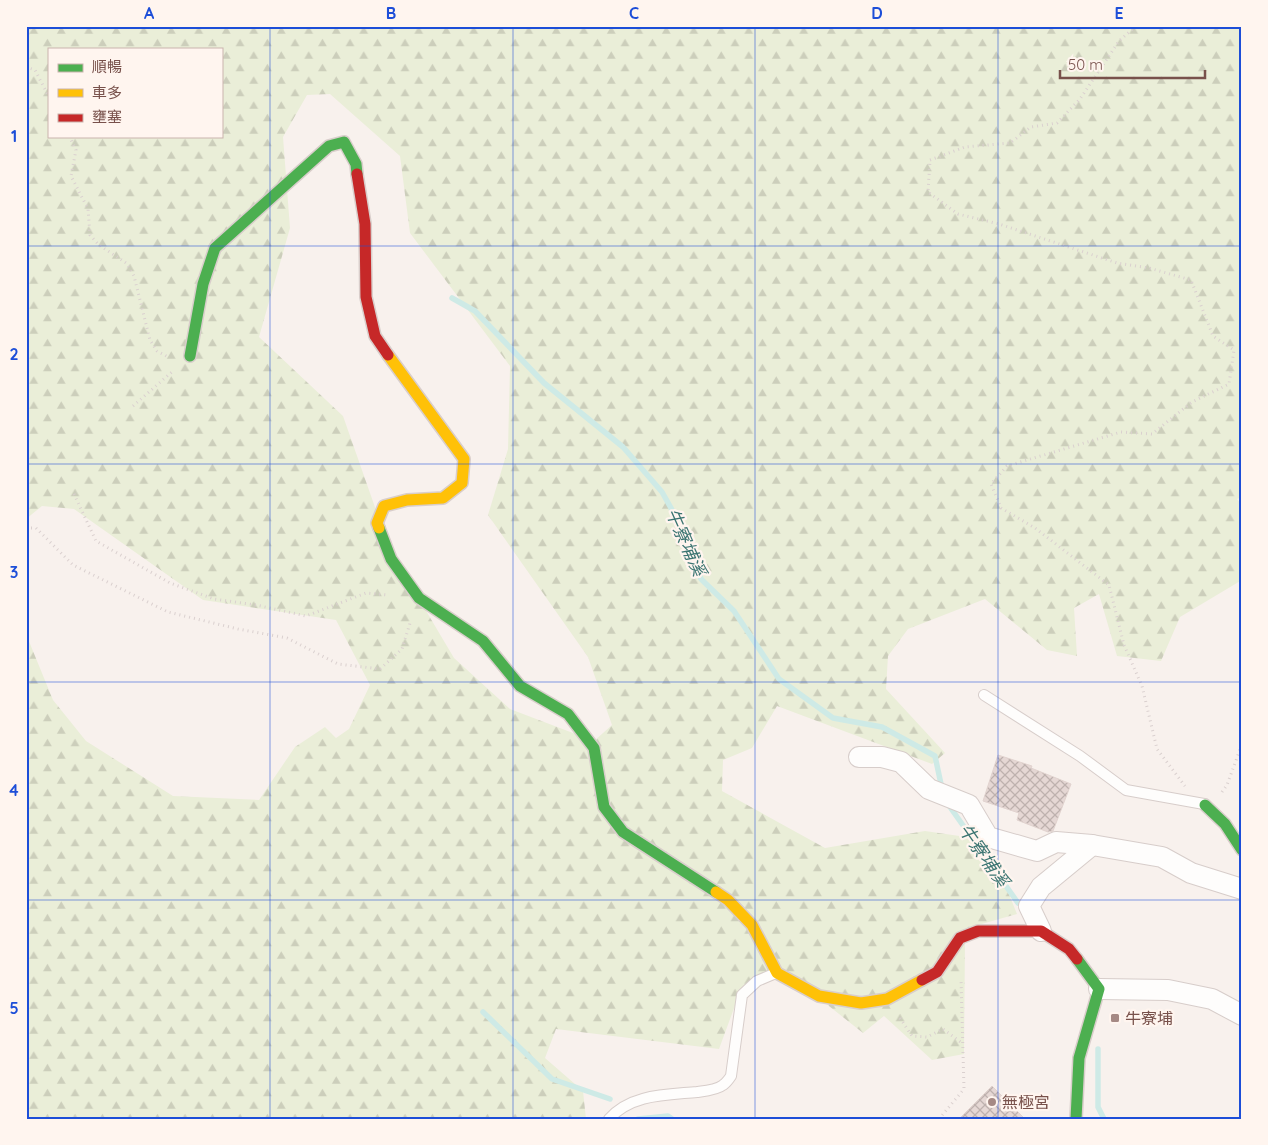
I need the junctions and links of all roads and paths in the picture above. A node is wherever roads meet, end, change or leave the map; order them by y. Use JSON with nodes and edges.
{"nodes":[{"id":1,"x":30,"y":26,"type":"edge"},
{"id":2,"x":1136,"y":26,"type":"edge"},
{"id":3,"x":26,"y":44,"type":"edge"},
{"id":4,"x":26,"y":67,"type":"edge"},
{"id":5,"x":48,"y":95,"type":"edge"},
{"id":6,"x":70,"y":138,"type":"edge"},
{"id":7,"x":190,"y":356,"type":"junction"},
{"id":8,"x":133,"y":406,"type":"dead end"},
{"id":9,"x":74,"y":494,"type":"dead end"},
{"id":10,"x":26,"y":528,"type":"edge"},
{"id":11,"x":419,"y":598,"type":"junction"},
{"id":12,"x":984,"y":695,"type":"dead end"},
{"id":13,"x":1242,"y":744,"type":"edge"},
{"id":14,"x":859,"y":757,"type":"dead end"},
{"id":15,"x":1205,"y":804,"type":"junction"},
{"id":16,"x":1092,"y":844,"type":"junction"},
{"id":17,"x":1242,"y":850,"type":"edge"},
{"id":18,"x":1242,"y":889,"type":"edge"},
{"id":19,"x":1041,"y":931,"type":"junction"},
{"id":20,"x":776,"y":973,"type":"junction"},
{"id":21,"x":961,"y":976,"type":"dead end"},
{"id":22,"x":1099,"y":989,"type":"junction"},
{"id":23,"x":887,"y":1000,"type":"junction"},
{"id":24,"x":1242,"y":1015,"type":"edge"},
{"id":25,"x":962,"y":1043,"type":"junction"},
{"id":26,"x":609,"y":1119,"type":"edge"},
{"id":27,"x":939,"y":1119,"type":"edge"},
{"id":28,"x":1076,"y":1119,"type":"edge"}],
"edges":[{"from":1,"to":3,"type":"path"},
{"from":2,"to":15,"type":"path"},
{"from":4,"to":5,"type":"path"},
{"from":6,"to":7,"type":"path"},
{"from":7,"to":8,"type":"path"},
{"from":7,"to":11,"type":"street"},
{"from":9,"to":11,"type":"path"},
{"from":10,"to":11,"type":"path"},
{"from":11,"to":20,"type":"street"},
{"from":12,"to":15,"type":"lane"},
{"from":13,"to":15,"type":"path"},
{"from":14,"to":16,"type":"street"},
{"from":15,"to":17,"type":"street"},
{"from":16,"to":18,"type":"street"},
{"from":16,"to":19,"type":"street"},
{"from":19,"to":22,"type":"street"},
{"from":19,"to":23,"type":"street"},
{"from":20,"to":23,"type":"street"},
{"from":20,"to":26,"type":"lane"},
{"from":21,"to":25,"type":"path"},
{"from":22,"to":24,"type":"street"},
{"from":22,"to":28,"type":"street"},
{"from":23,"to":25,"type":"path"},
{"from":25,"to":27,"type":"path"}]}
